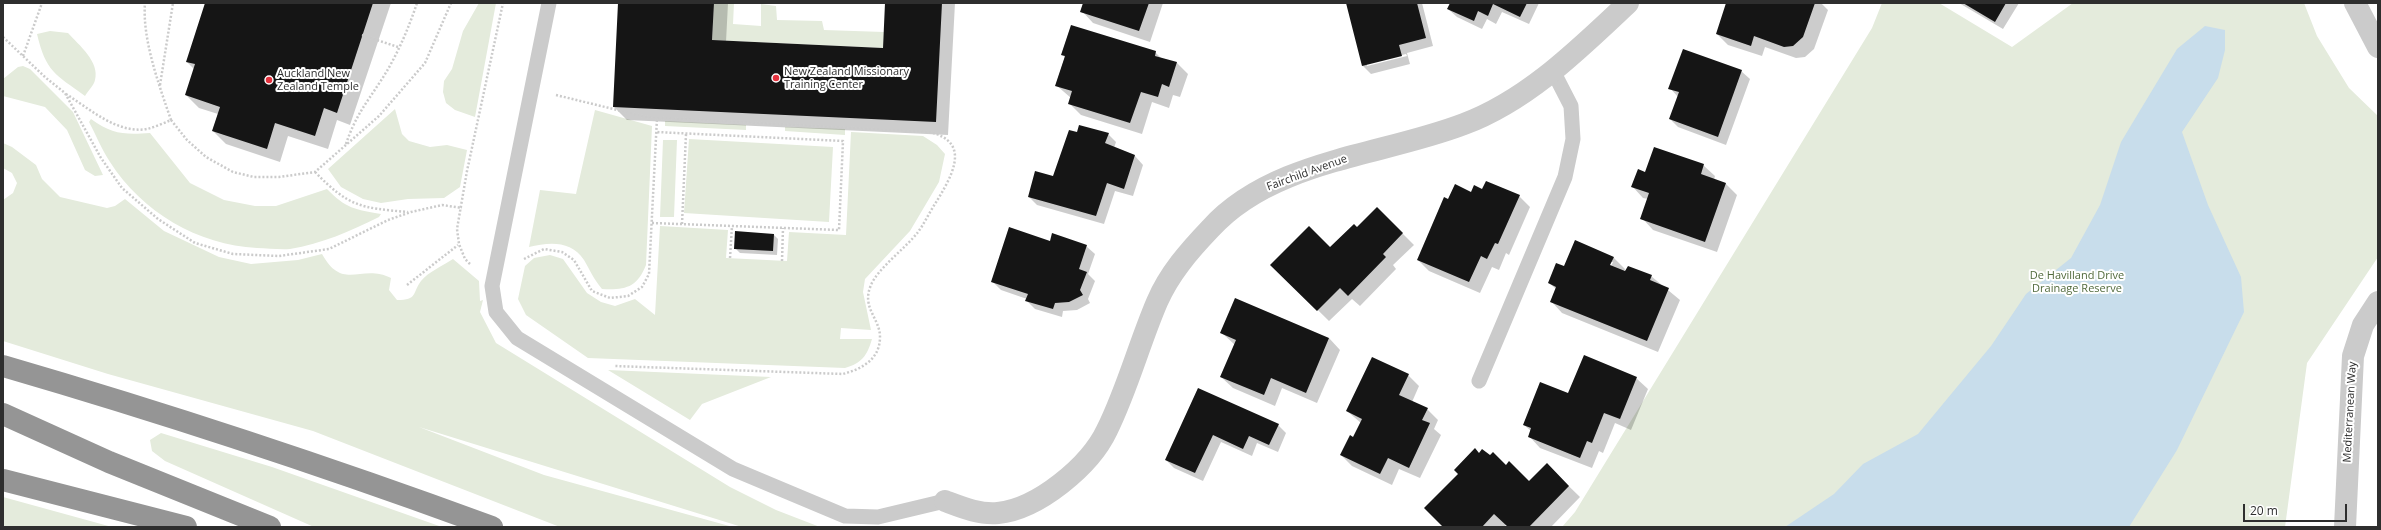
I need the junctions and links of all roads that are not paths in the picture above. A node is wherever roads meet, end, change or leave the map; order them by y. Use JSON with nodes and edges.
{"nodes":[{"id":1,"x":549,"y":3,"type":"edge"},
{"id":2,"x":1628,"y":3,"type":"edge"},
{"id":3,"x":2355,"y":3,"type":"edge"},
{"id":4,"x":2378,"y":47,"type":"edge"},
{"id":5,"x":1552,"y":71,"type":"junction"},
{"id":6,"x":2378,"y":302,"type":"edge"},
{"id":7,"x":3,"y":366,"type":"edge"},
{"id":8,"x":1479,"y":381,"type":"dead end"},
{"id":9,"x":3,"y":414,"type":"edge"},
{"id":10,"x":3,"y":480,"type":"edge"},
{"id":11,"x":945,"y":501,"type":"joint"},
{"id":12,"x":186,"y":527,"type":"edge"},
{"id":13,"x":270,"y":527,"type":"edge"},
{"id":14,"x":492,"y":527,"type":"edge"},
{"id":15,"x":2345,"y":527,"type":"edge"}],
"edges":[{"from":1,"to":11,"type":"lane"},
{"from":2,"to":5,"type":"street","name":"Fairchild Avenue"},
{"from":3,"to":4,"type":"street"},
{"from":5,"to":8,"type":"lane"},
{"from":5,"to":11,"type":"street","name":"Fairchild Avenue"},
{"from":6,"to":15,"type":"street","name":"Mediterranean Way"},
{"from":7,"to":14,"type":"highway"},
{"from":9,"to":13,"type":"highway"},
{"from":10,"to":12,"type":"highway"}]}
